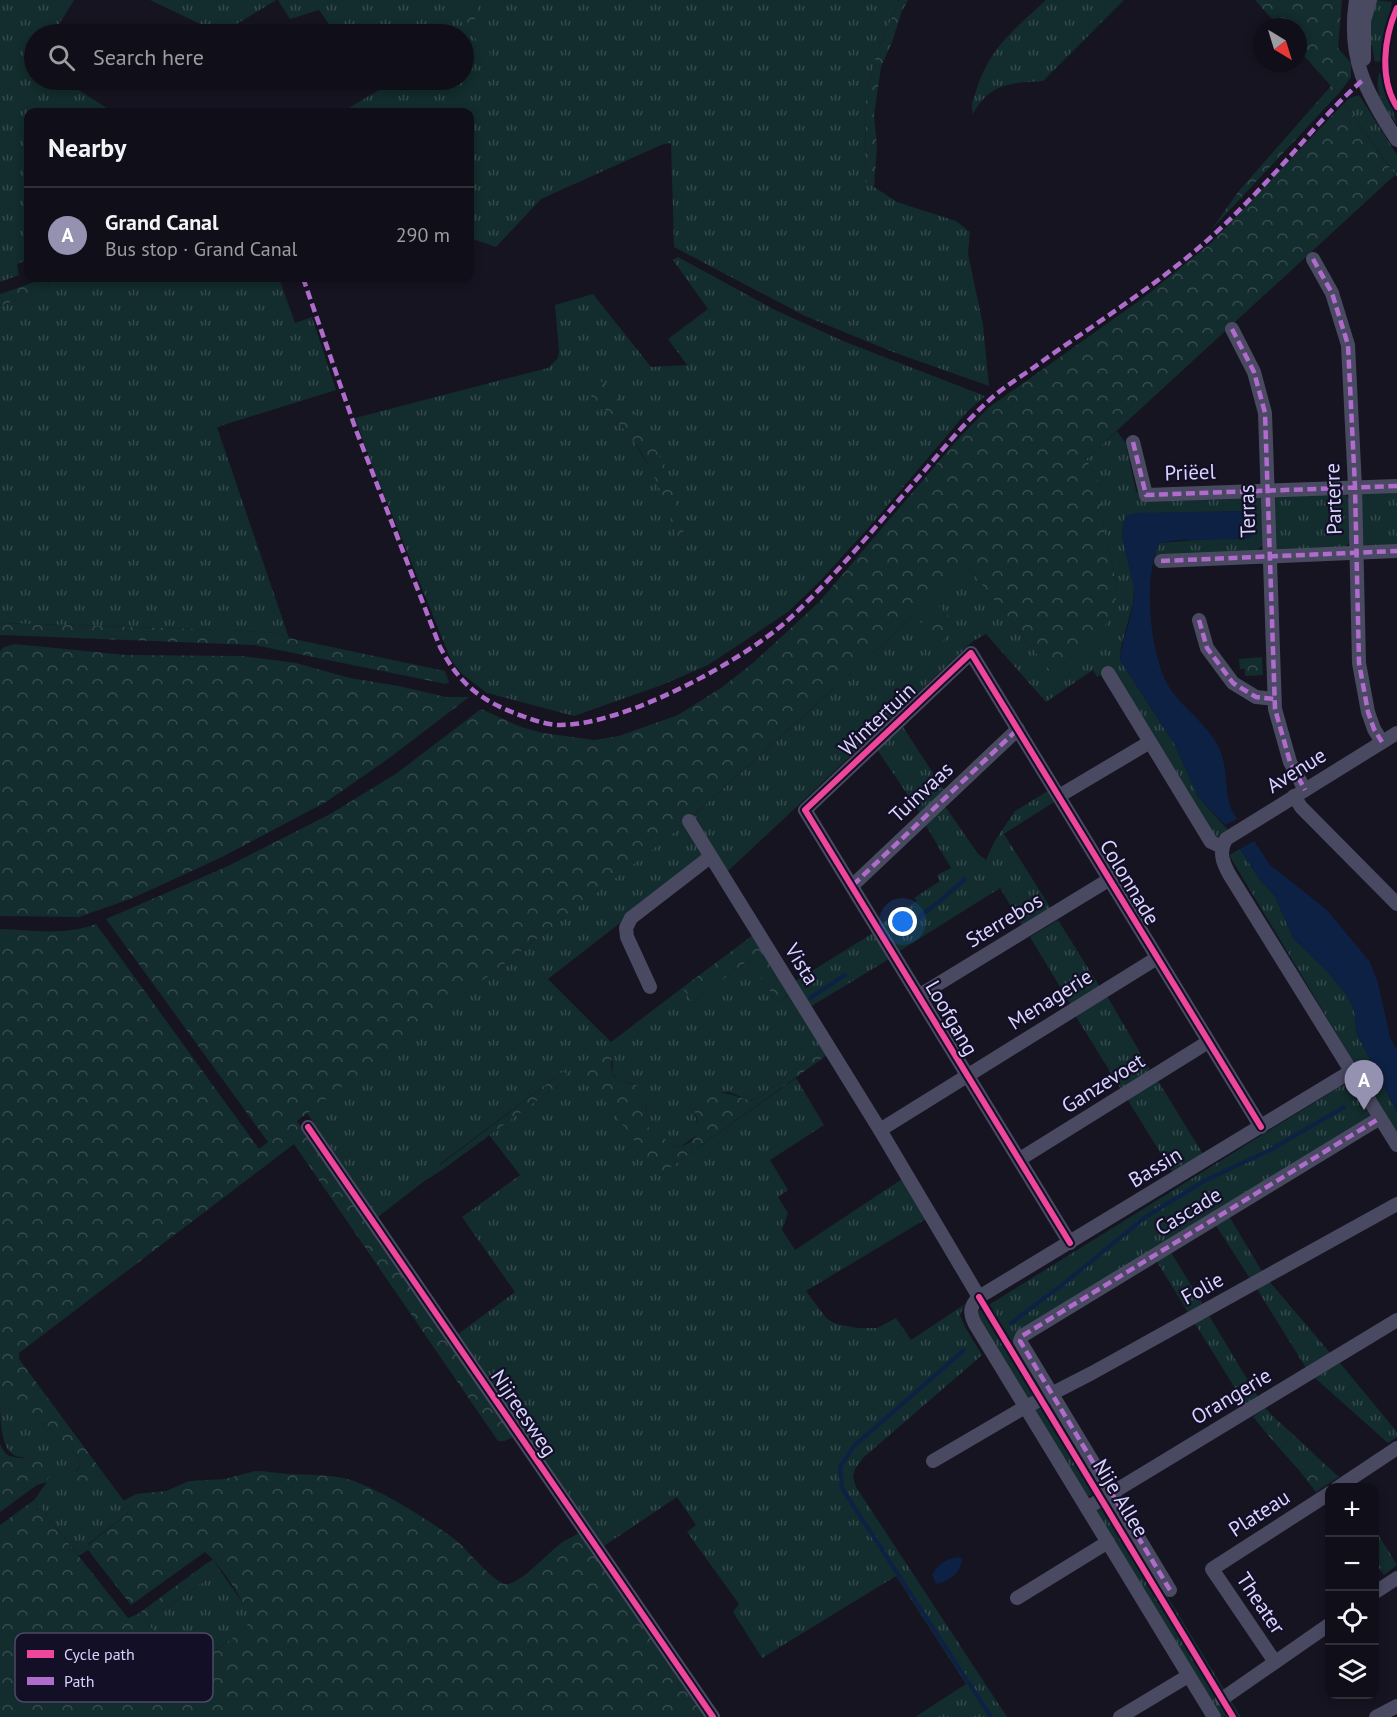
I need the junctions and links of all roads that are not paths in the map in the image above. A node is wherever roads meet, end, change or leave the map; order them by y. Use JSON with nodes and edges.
{"nodes":[{"id":1,"x":1356,"y":0,"type":"edge"},
{"id":2,"x":1370,"y":0,"type":"edge"},
{"id":3,"x":1364,"y":80,"type":"junction"},
{"id":4,"x":1397,"y":140,"type":"edge"},
{"id":5,"x":1313,"y":259,"type":"dead end"},
{"id":6,"x":1232,"y":329,"type":"dead end"},
{"id":7,"x":1133,"y":442,"type":"dead end"},
{"id":8,"x":1397,"y":486,"type":"edge"},
{"id":9,"x":1355,"y":487,"type":"junction"},
{"id":10,"x":1267,"y":490,"type":"junction"},
{"id":11,"x":1397,"y":551,"type":"edge"},
{"id":12,"x":1356,"y":552,"type":"junction"},
{"id":13,"x":1270,"y":556,"type":"junction"},
{"id":14,"x":1161,"y":561,"type":"dead end"},
{"id":15,"x":1199,"y":620,"type":"dead end"},
{"id":16,"x":971,"y":653,"type":"joint"},
{"id":17,"x":1108,"y":674,"type":"dead end"},
{"id":18,"x":1274,"y":699,"type":"junction"},
{"id":19,"x":1018,"y":729,"type":"junction"},
{"id":20,"x":1397,"y":733,"type":"edge"},
{"id":21,"x":1150,"y":742,"type":"junction"},
{"id":22,"x":1382,"y":742,"type":"junction"},
{"id":23,"x":1300,"y":793,"type":"junction"},
{"id":24,"x":1059,"y":796,"type":"junction"},
{"id":25,"x":805,"y":810,"type":"joint"},
{"id":26,"x":688,"y":821,"type":"dead end"},
{"id":27,"x":1222,"y":847,"type":"junction"},
{"id":28,"x":710,"y":856,"type":"junction"},
{"id":29,"x":1110,"y":879,"type":"junction"},
{"id":30,"x":853,"y":885,"type":"junction"},
{"id":31,"x":1397,"y":904,"type":"edge"},
{"id":32,"x":1157,"y":958,"type":"junction"},
{"id":33,"x":650,"y":987,"type":"dead end"},
{"id":34,"x":920,"y":995,"type":"junction"},
{"id":35,"x":1208,"y":1042,"type":"junction"},
{"id":36,"x":1350,"y":1072,"type":"junction"},
{"id":37,"x":967,"y":1076,"type":"junction"},
{"id":38,"x":1380,"y":1119,"type":"junction"},
{"id":39,"x":308,"y":1127,"type":"dead end"},
{"id":40,"x":1261,"y":1127,"type":"junction"},
{"id":41,"x":880,"y":1130,"type":"junction"},
{"id":42,"x":1397,"y":1145,"type":"edge"},
{"id":43,"x":1020,"y":1159,"type":"junction"},
{"id":44,"x":1397,"y":1204,"type":"edge"},
{"id":45,"x":1070,"y":1243,"type":"junction"},
{"id":46,"x":980,"y":1297,"type":"junction"},
{"id":47,"x":1397,"y":1320,"type":"edge"},
{"id":48,"x":1020,"y":1341,"type":"joint"},
{"id":49,"x":1052,"y":1394,"type":"junction"},
{"id":50,"x":1025,"y":1407,"type":"junction"},
{"id":51,"x":1397,"y":1448,"type":"edge"},
{"id":52,"x":933,"y":1461,"type":"dead end"},
{"id":53,"x":1344,"y":1483,"type":"edge"},
{"id":54,"x":1113,"y":1493,"type":"junction"},
{"id":55,"x":1325,"y":1496,"type":"edge"},
{"id":56,"x":1087,"y":1508,"type":"junction"},
{"id":57,"x":1108,"y":1542,"type":"junction"},
{"id":58,"x":1212,"y":1569,"type":"joint"},
{"id":59,"x":1397,"y":1578,"type":"edge"},
{"id":60,"x":1170,"y":1590,"type":"dead end"},
{"id":61,"x":1377,"y":1591,"type":"edge"},
{"id":62,"x":1017,"y":1598,"type":"dead end"},
{"id":63,"x":1325,"y":1627,"type":"edge"},
{"id":64,"x":1275,"y":1662,"type":"junction"},
{"id":65,"x":1188,"y":1676,"type":"junction"},
{"id":66,"x":1222,"y":1699,"type":"dead end"},
{"id":67,"x":1397,"y":1706,"type":"edge"},
{"id":68,"x":713,"y":1717,"type":"edge"},
{"id":69,"x":1120,"y":1717,"type":"edge"},
{"id":70,"x":1214,"y":1717,"type":"edge"},
{"id":71,"x":1376,"y":1717,"type":"edge"}],
"edges":[{"from":1,"to":3,"type":"street"},
{"from":2,"to":3,"type":"street"},
{"from":3,"to":4,"type":"street"},
{"from":5,"to":9,"type":"street","name":"Parterre"},
{"from":6,"to":10,"type":"street","name":"Terras"},
{"from":7,"to":10,"type":"street","name":"Priëel"},
{"from":8,"to":9,"type":"street","name":"Priëel"},
{"from":9,"to":10,"type":"street","name":"Priëel"},
{"from":9,"to":12,"type":"street","name":"Parterre"},
{"from":10,"to":13,"type":"street","name":"Terras"},
{"from":11,"to":12,"type":"street"},
{"from":12,"to":13,"type":"street"},
{"from":12,"to":22,"type":"street","name":"Parterre"},
{"from":13,"to":14,"type":"street"},
{"from":13,"to":18,"type":"street","name":"Terras"},
{"from":15,"to":18,"type":"street"},
{"from":16,"to":19,"type":"street","name":"Colonnade"},
{"from":16,"to":25,"type":"street","name":"Wintertuin"},
{"from":17,"to":21,"type":"street"},
{"from":18,"to":23,"type":"street","name":"Terras"},
{"from":19,"to":24,"type":"street","name":"Colonnade"},
{"from":19,"to":30,"type":"street","name":"Tuinvaas"},
{"from":20,"to":22,"type":"street","name":"Avenue"},
{"from":21,"to":24,"type":"street"},
{"from":21,"to":27,"type":"street"},
{"from":22,"to":23,"type":"street","name":"Avenue"},
{"from":23,"to":27,"type":"street","name":"Avenue"},
{"from":23,"to":31,"type":"street","name":"Terras"},
{"from":24,"to":29,"type":"street","name":"Colonnade"},
{"from":25,"to":30,"type":"street","name":"Loofgang"},
{"from":26,"to":28,"type":"street","name":"Vista"},
{"from":27,"to":36,"type":"street"},
{"from":28,"to":33,"type":"street"},
{"from":28,"to":41,"type":"street","name":"Vista"},
{"from":29,"to":32,"type":"street","name":"Colonnade"},
{"from":29,"to":34,"type":"street","name":"Sterrebos"},
{"from":30,"to":34,"type":"street","name":"Loofgang"},
{"from":32,"to":35,"type":"street","name":"Colonnade"},
{"from":32,"to":37,"type":"street","name":"Menagerie"},
{"from":34,"to":37,"type":"street","name":"Loofgang"},
{"from":35,"to":40,"type":"street","name":"Colonnade"},
{"from":35,"to":43,"type":"street","name":"Ganzevoet"},
{"from":36,"to":38,"type":"street"},
{"from":36,"to":40,"type":"street","name":"Bassin"},
{"from":37,"to":41,"type":"street"},
{"from":37,"to":43,"type":"street","name":"Loofgang"},
{"from":38,"to":42,"type":"street"},
{"from":38,"to":48,"type":"street","name":"Cascade"},
{"from":39,"to":68,"type":"street","name":"Nijreesweg"},
{"from":40,"to":45,"type":"street","name":"Bassin"},
{"from":41,"to":46,"type":"street","name":"Vista"},
{"from":43,"to":45,"type":"street","name":"Loofgang"},
{"from":44,"to":49,"type":"street","name":"Folie"},
{"from":45,"to":46,"type":"street","name":"Bassin"},
{"from":46,"to":50,"type":"street","name":"Nije Allee"},
{"from":47,"to":54,"type":"street","name":"Orangerie"},
{"from":48,"to":49,"type":"street","name":"Nije Allee"},
{"from":49,"to":50,"type":"street","name":"Folie"},
{"from":49,"to":54,"type":"street","name":"Nije Allee"},
{"from":50,"to":52,"type":"street"},
{"from":50,"to":56,"type":"street","name":"Nije Allee"},
{"from":51,"to":53,"type":"street"},
{"from":54,"to":56,"type":"street","name":"Orangerie"},
{"from":54,"to":60,"type":"street","name":"Nije Allee"},
{"from":55,"to":58,"type":"street","name":"Plateau"},
{"from":56,"to":57,"type":"street","name":"Nije Allee"},
{"from":57,"to":62,"type":"street","name":"Nije Allee"},
{"from":57,"to":65,"type":"street","name":"Nije Allee"},
{"from":58,"to":64,"type":"street","name":"Theater"},
{"from":59,"to":61,"type":"street"},
{"from":63,"to":64,"type":"street","name":"Theater"},
{"from":64,"to":66,"type":"street","name":"Theater"},
{"from":65,"to":69,"type":"street"},
{"from":65,"to":70,"type":"street","name":"Nije Allee"},
{"from":67,"to":71,"type":"street"}]}
